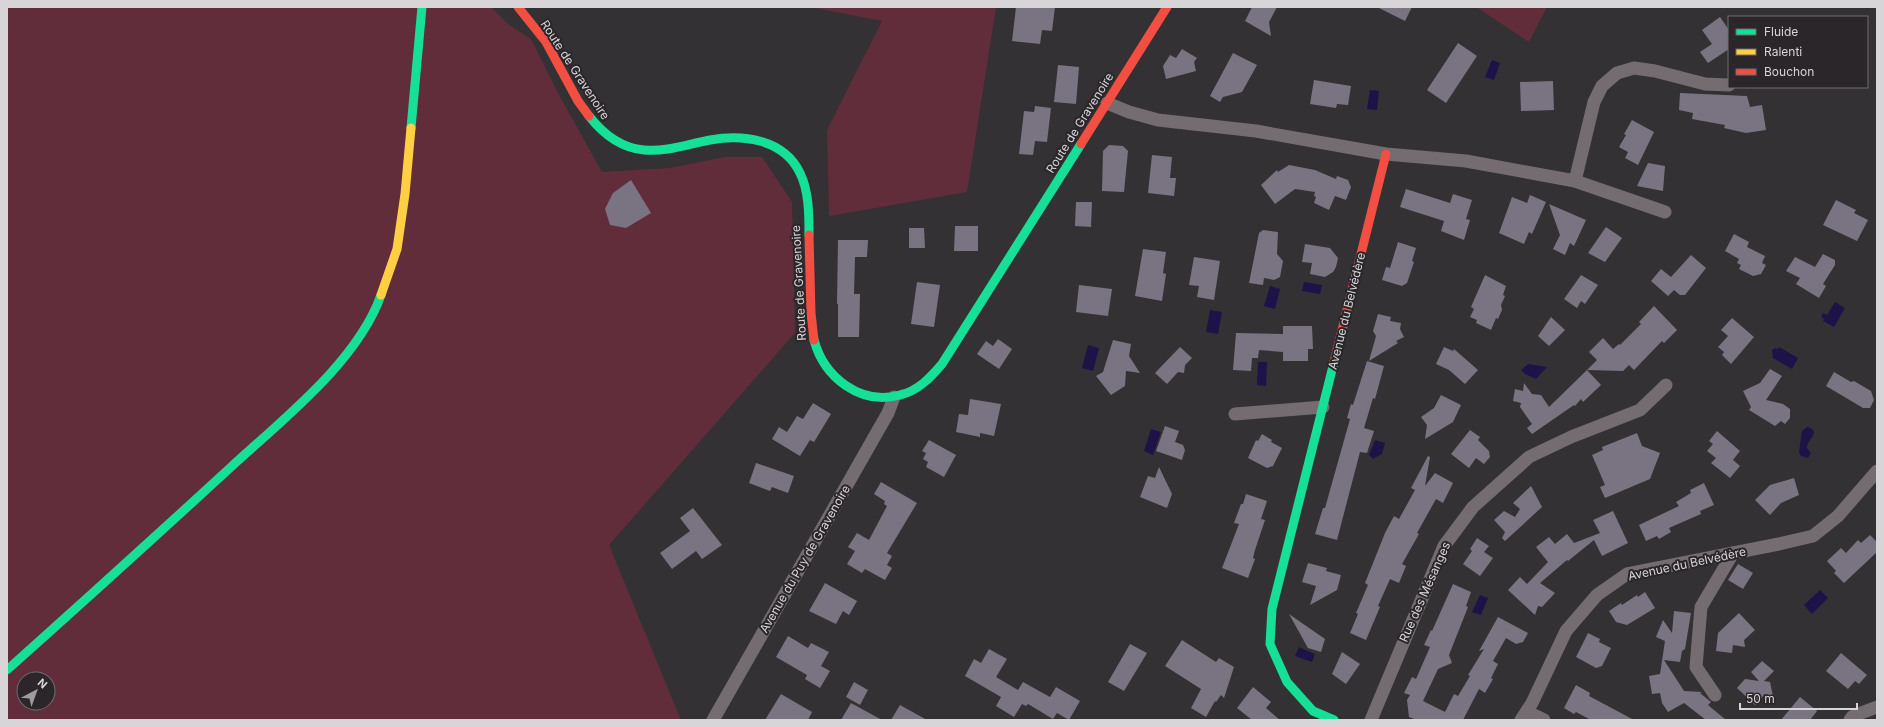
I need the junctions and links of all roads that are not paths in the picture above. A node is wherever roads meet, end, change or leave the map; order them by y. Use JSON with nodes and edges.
{"nodes":[{"id":1,"x":422,"y":7,"type":"edge"},
{"id":2,"x":518,"y":7,"type":"edge"},
{"id":3,"x":1167,"y":7,"type":"edge"},
{"id":4,"x":1728,"y":85,"type":"edge"},
{"id":5,"x":1107,"y":103,"type":"junction"},
{"id":6,"x":1386,"y":154,"type":"junction"},
{"id":7,"x":1575,"y":181,"type":"junction"},
{"id":8,"x":1665,"y":212,"type":"dead end"},
{"id":9,"x":1666,"y":384,"type":"dead end"},
{"id":10,"x":894,"y":397,"type":"junction"},
{"id":11,"x":1322,"y":407,"type":"junction"},
{"id":12,"x":1236,"y":414,"type":"dead end"},
{"id":13,"x":1877,"y":471,"type":"edge"},
{"id":14,"x":1733,"y":553,"type":"junction"},
{"id":15,"x":7,"y":670,"type":"edge"},
{"id":16,"x":1715,"y":695,"type":"dead end"},
{"id":17,"x":1877,"y":707,"type":"edge"},
{"id":18,"x":1524,"y":716,"type":"edge"},
{"id":19,"x":713,"y":720,"type":"edge"},
{"id":20,"x":1334,"y":720,"type":"edge"},
{"id":21,"x":1371,"y":720,"type":"edge"},
{"id":22,"x":1544,"y":720,"type":"edge"},
{"id":23,"x":1850,"y":720,"type":"edge"}],
"edges":[{"from":1,"to":15,"type":"street"},
{"from":2,"to":10,"type":"street","name":"Route de Gravenoire"},
{"from":3,"to":5,"type":"street","name":"Route de Gravenoire"},
{"from":4,"to":7,"type":"street"},
{"from":5,"to":6,"type":"street"},
{"from":5,"to":10,"type":"street","name":"Route de Gravenoire"},
{"from":6,"to":7,"type":"street"},
{"from":6,"to":11,"type":"street","name":"Avenue du Belvédère"},
{"from":7,"to":8,"type":"street"},
{"from":9,"to":21,"type":"street","name":"Rue des Mésanges"},
{"from":10,"to":19,"type":"street","name":"Avenue du Puy de Gravenoire"},
{"from":11,"to":12,"type":"street"},
{"from":11,"to":20,"type":"street","name":"Avenue du Belvédère"},
{"from":13,"to":14,"type":"street","name":"Avenue du Belvédère"},
{"from":14,"to":16,"type":"street"},
{"from":14,"to":18,"type":"street","name":"Avenue du Belvédère"},
{"from":17,"to":23,"type":"street"},
{"from":18,"to":22,"type":"street"}]}
